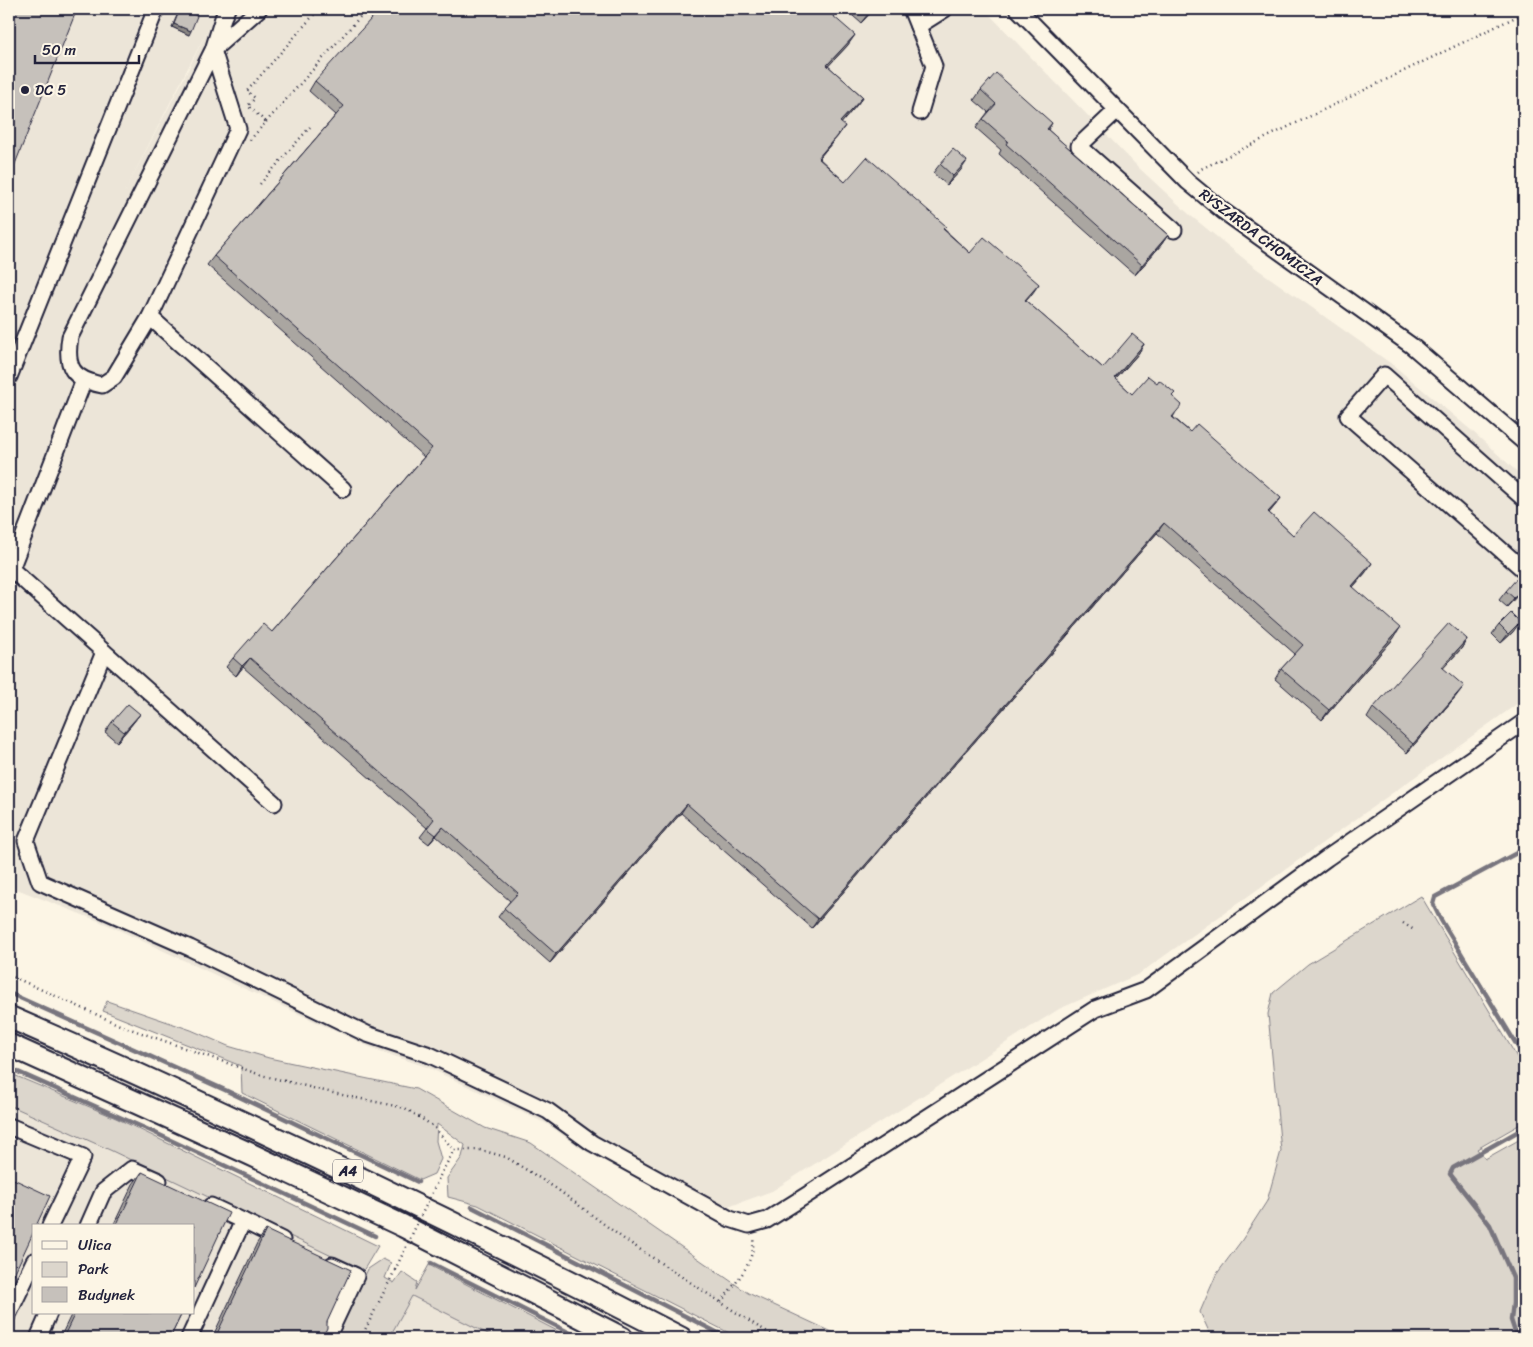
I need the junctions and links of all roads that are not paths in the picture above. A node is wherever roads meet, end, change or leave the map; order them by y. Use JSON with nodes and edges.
{"nodes":[{"id":1,"x":156,"y":9,"type":"edge"},
{"id":2,"x":227,"y":9,"type":"edge"},
{"id":3,"x":259,"y":9,"type":"edge"},
{"id":4,"x":911,"y":9,"type":"edge"},
{"id":5,"x":945,"y":9,"type":"edge"},
{"id":6,"x":1018,"y":9,"type":"edge"},
{"id":7,"x":918,"y":26,"type":"junction"},
{"id":8,"x":213,"y":50,"type":"junction"},
{"id":9,"x":1117,"y":110,"type":"junction"},
{"id":10,"x":920,"y":112,"type":"dead end"},
{"id":11,"x":1174,"y":230,"type":"dead end"},
{"id":12,"x":150,"y":317,"type":"junction"},
{"id":13,"x":9,"y":377,"type":"edge"},
{"id":14,"x":84,"y":380,"type":"junction"},
{"id":15,"x":1524,"y":442,"type":"edge"},
{"id":16,"x":343,"y":489,"type":"dead end"},
{"id":17,"x":1524,"y":499,"type":"edge"},
{"id":18,"x":1522,"y":563,"type":"edge"},
{"id":19,"x":104,"y":652,"type":"junction"},
{"id":20,"x":1524,"y":722,"type":"edge"},
{"id":21,"x":274,"y":803,"type":"dead end"},
{"id":22,"x":9,"y":1017,"type":"edge"},
{"id":23,"x":9,"y":1045,"type":"edge"},
{"id":24,"x":9,"y":1126,"type":"edge"},
{"id":25,"x":174,"y":1189,"type":"edge"},
{"id":26,"x":200,"y":1201,"type":"edge"},
{"id":27,"x":243,"y":1221,"type":"junction"},
{"id":28,"x":51,"y":1224,"type":"edge"},
{"id":29,"x":89,"y":1224,"type":"edge"},
{"id":30,"x":295,"y":1247,"type":"edge"},
{"id":31,"x":321,"y":1259,"type":"edge"},
{"id":32,"x":32,"y":1265,"type":"edge"},
{"id":33,"x":9,"y":1313,"type":"edge"},
{"id":34,"x":49,"y":1314,"type":"edge"},
{"id":35,"x":38,"y":1338,"type":"edge"},
{"id":36,"x":189,"y":1338,"type":"edge"},
{"id":37,"x":326,"y":1338,"type":"edge"},
{"id":38,"x":622,"y":1338,"type":"edge"},
{"id":39,"x":681,"y":1338,"type":"edge"}],
"edges":[{"from":1,"to":13,"type":"street"},
{"from":2,"to":8,"type":"street"},
{"from":3,"to":8,"type":"street"},
{"from":4,"to":7,"type":"street"},
{"from":5,"to":7,"type":"street"},
{"from":6,"to":9,"type":"street","name":"RYSZARDA CHOMICZA"},
{"from":7,"to":10,"type":"street"},
{"from":8,"to":12,"type":"street"},
{"from":8,"to":14,"type":"street"},
{"from":9,"to":11,"type":"street"},
{"from":9,"to":15,"type":"street","name":"RYSZARDA CHOMICZA"},
{"from":12,"to":14,"type":"street"},
{"from":12,"to":16,"type":"street"},
{"from":14,"to":19,"type":"street"},
{"from":17,"to":18,"type":"street"},
{"from":19,"to":20,"type":"street"},
{"from":19,"to":21,"type":"street"},
{"from":22,"to":39,"type":"highway","number":"A4"},
{"from":23,"to":38,"type":"highway","number":"A4"},
{"from":24,"to":28,"type":"street"},
{"from":25,"to":29,"type":"street"},
{"from":26,"to":27,"type":"street"},
{"from":27,"to":30,"type":"street"},
{"from":27,"to":36,"type":"street"},
{"from":31,"to":37,"type":"street"},
{"from":32,"to":33,"type":"street"},
{"from":34,"to":35,"type":"street"}]}
